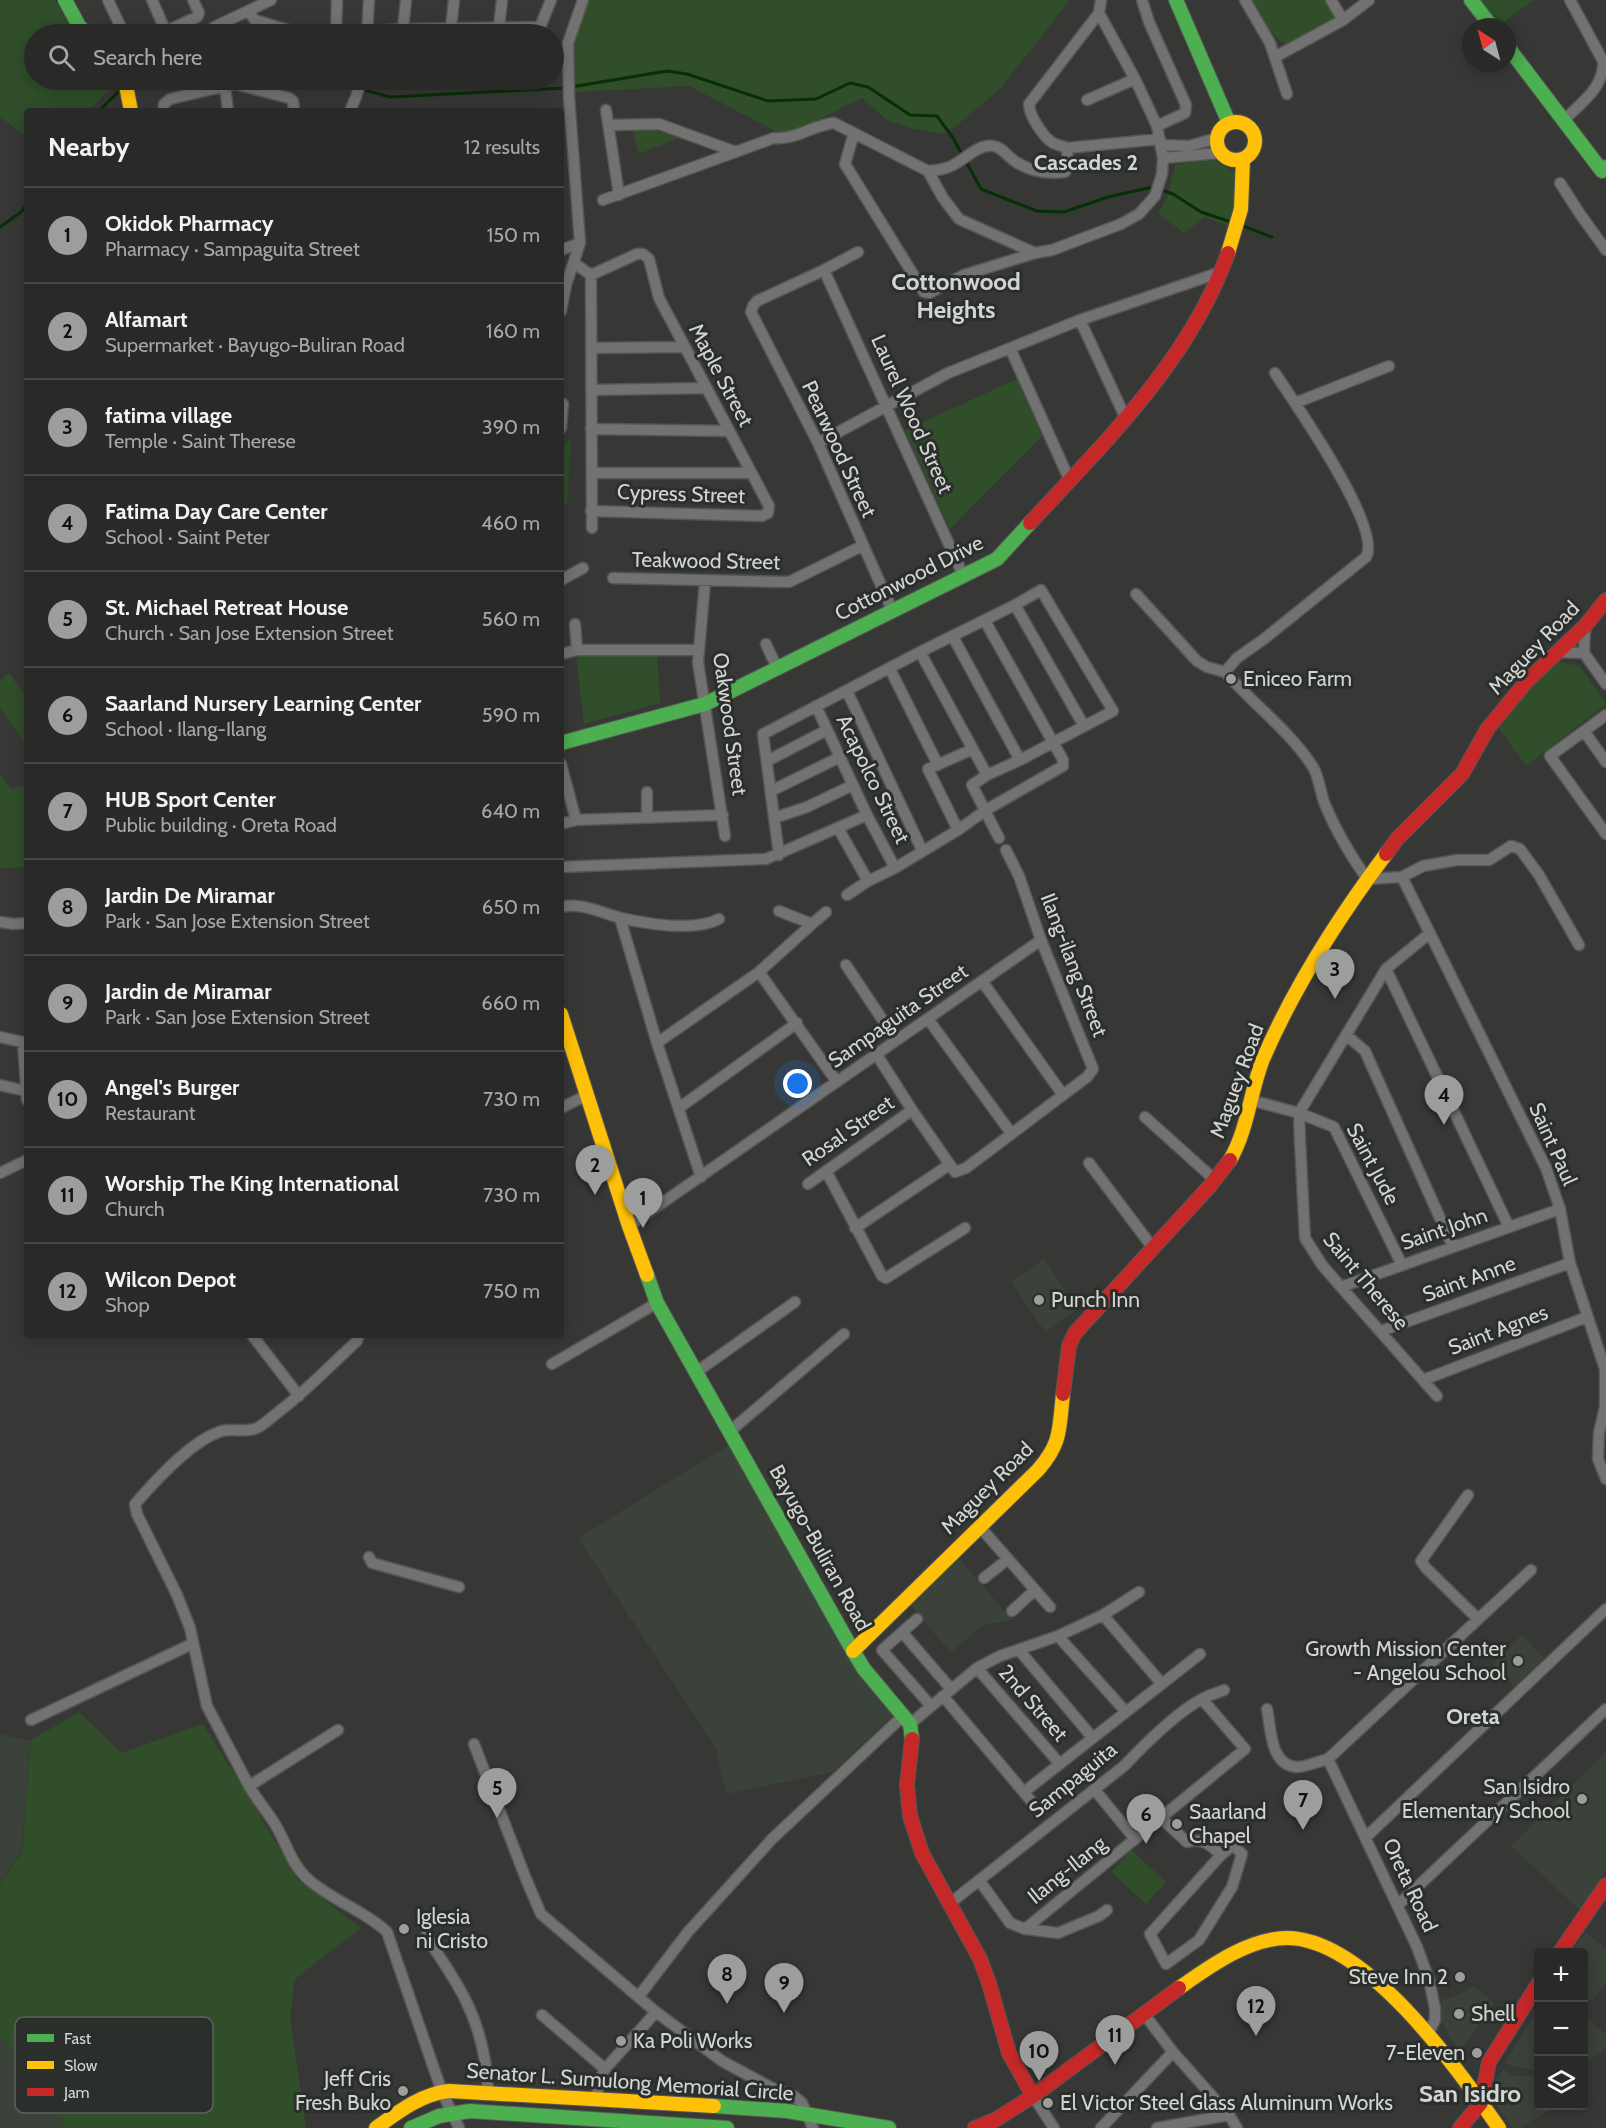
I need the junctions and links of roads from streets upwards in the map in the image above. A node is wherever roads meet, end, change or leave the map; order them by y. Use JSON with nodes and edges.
{"nodes":[{"id":1,"x":65,"y":0,"type":"edge"},
{"id":2,"x":108,"y":0,"type":"edge"},
{"id":3,"x":152,"y":0,"type":"edge"},
{"id":4,"x":193,"y":0,"type":"edge"},
{"id":5,"x":271,"y":0,"type":"edge"},
{"id":6,"x":337,"y":0,"type":"edge"},
{"id":7,"x":369,"y":0,"type":"edge"},
{"id":8,"x":406,"y":0,"type":"edge"},
{"id":9,"x":454,"y":0,"type":"edge"},
{"id":10,"x":502,"y":0,"type":"edge"},
{"id":11,"x":551,"y":0,"type":"edge"},
{"id":12,"x":583,"y":0,"type":"edge"},
{"id":13,"x":1101,"y":0,"type":"edge"},
{"id":14,"x":1142,"y":0,"type":"edge"},
{"id":15,"x":1176,"y":0,"type":"edge"},
{"id":16,"x":1245,"y":0,"type":"edge"},
{"id":17,"x":1331,"y":0,"type":"edge"},
{"id":18,"x":1369,"y":0,"type":"edge"},
{"id":19,"x":1471,"y":0,"type":"edge"},
{"id":20,"x":1570,"y":0,"type":"edge"},
{"id":21,"x":248,"y":11,"type":"junction"},
{"id":22,"x":1099,"y":13,"type":"junction"},
{"id":23,"x":1485,"y":18,"type":"edge"},
{"id":24,"x":1343,"y":20,"type":"junction"},
{"id":25,"x":78,"y":24,"type":"edge"},
{"id":26,"x":119,"y":24,"type":"edge"},
{"id":27,"x":160,"y":24,"type":"edge"},
{"id":28,"x":182,"y":24,"type":"edge"},
{"id":29,"x":220,"y":24,"type":"edge"},
{"id":30,"x":266,"y":24,"type":"edge"},
{"id":31,"x":337,"y":24,"type":"edge"},
{"id":32,"x":368,"y":24,"type":"edge"},
{"id":33,"x":404,"y":24,"type":"edge"},
{"id":34,"x":451,"y":24,"type":"edge"},
{"id":35,"x":499,"y":24,"type":"edge"},
{"id":36,"x":541,"y":24,"type":"edge"},
{"id":37,"x":1275,"y":57,"type":"junction"},
{"id":38,"x":1516,"y":58,"type":"edge"},
{"id":39,"x":1134,"y":79,"type":"junction"},
{"id":40,"x":127,"y":90,"type":"edge"},
{"id":41,"x":208,"y":90,"type":"edge"},
{"id":42,"x":225,"y":90,"type":"edge"},
{"id":43,"x":258,"y":90,"type":"edge"},
{"id":44,"x":358,"y":90,"type":"edge"},
{"id":45,"x":1287,"y":94,"type":"dead end"},
{"id":46,"x":1087,"y":100,"type":"dead end"},
{"id":47,"x":130,"y":108,"type":"edge"},
{"id":48,"x":163,"y":108,"type":"edge"},
{"id":49,"x":228,"y":108,"type":"edge"},
{"id":50,"x":294,"y":108,"type":"edge"},
{"id":51,"x":351,"y":108,"type":"edge"},
{"id":52,"x":606,"y":110,"type":"dead end"},
{"id":53,"x":1563,"y":121,"type":"junction"},
{"id":54,"x":1229,"y":123,"type":"junction"},
{"id":55,"x":609,"y":125,"type":"junction"},
{"id":56,"x":1157,"y":126,"type":"junction"},
{"id":57,"x":854,"y":133,"type":"junction"},
{"id":58,"x":1217,"y":138,"type":"junction"},
{"id":59,"x":1160,"y":142,"type":"junction"},
{"id":60,"x":1067,"y":148,"type":"junction"},
{"id":61,"x":736,"y":152,"type":"junction"},
{"id":62,"x":1220,"y":153,"type":"junction"},
{"id":63,"x":1163,"y":158,"type":"junction"},
{"id":64,"x":1243,"y":159,"type":"junction"},
{"id":65,"x":927,"y":171,"type":"junction"},
{"id":66,"x":1603,"y":173,"type":"edge"},
{"id":67,"x":1560,"y":183,"type":"dead end"},
{"id":68,"x":619,"y":195,"type":"junction"},
{"id":69,"x":603,"y":200,"type":"dead end"},
{"id":70,"x":580,"y":243,"type":"junction"},
{"id":71,"x":564,"y":248,"type":"edge"},
{"id":72,"x":1606,"y":250,"type":"edge"},
{"id":73,"x":858,"y":252,"type":"dead end"},
{"id":74,"x":1035,"y":253,"type":"junction"},
{"id":75,"x":574,"y":263,"type":"junction"},
{"id":76,"x":824,"y":270,"type":"junction"},
{"id":77,"x":1221,"y":272,"type":"junction"},
{"id":78,"x":591,"y":275,"type":"junction"},
{"id":79,"x":564,"y":295,"type":"edge"},
{"id":80,"x":1080,"y":320,"type":"junction"},
{"id":81,"x":683,"y":347,"type":"junction"},
{"id":82,"x":591,"y":348,"type":"junction"},
{"id":83,"x":1010,"y":348,"type":"junction"},
{"id":84,"x":1389,"y":366,"type":"dead end"},
{"id":85,"x":1275,"y":373,"type":"dead end"},
{"id":86,"x":706,"y":388,"type":"junction"},
{"id":87,"x":592,"y":390,"type":"junction"},
{"id":88,"x":1295,"y":403,"type":"junction"},
{"id":89,"x":886,"y":405,"type":"junction"},
{"id":90,"x":1126,"y":419,"type":"junction"},
{"id":91,"x":591,"y":429,"type":"junction"},
{"id":92,"x":729,"y":430,"type":"junction"},
{"id":93,"x":818,"y":443,"type":"junction"},
{"id":94,"x":750,"y":472,"type":"junction"},
{"id":95,"x":592,"y":473,"type":"junction"},
{"id":96,"x":1070,"y":481,"type":"junction"},
{"id":97,"x":591,"y":511,"type":"junction"},
{"id":98,"x":768,"y":513,"type":"joint"},
{"id":99,"x":592,"y":528,"type":"dead end"},
{"id":100,"x":862,"y":546,"type":"junction"},
{"id":101,"x":583,"y":568,"type":"dead end"},
{"id":102,"x":963,"y":575,"type":"junction"},
{"id":103,"x":564,"y":578,"type":"edge"},
{"id":104,"x":613,"y":578,"type":"dead end"},
{"id":105,"x":705,"y":582,"type":"junction"},
{"id":106,"x":1136,"y":594,"type":"dead end"},
{"id":107,"x":1606,"y":600,"type":"edge"},
{"id":108,"x":1015,"y":605,"type":"junction"},
{"id":109,"x":892,"y":610,"type":"junction"},
{"id":110,"x":985,"y":621,"type":"junction"},
{"id":111,"x":575,"y":624,"type":"dead end"},
{"id":112,"x":1585,"y":626,"type":"junction"},
{"id":113,"x":953,"y":637,"type":"junction"},
{"id":114,"x":766,"y":644,"type":"dead end"},
{"id":115,"x":577,"y":650,"type":"junction"},
{"id":116,"x":699,"y":650,"type":"junction"},
{"id":117,"x":920,"y":652,"type":"junction"},
{"id":118,"x":1557,"y":652,"type":"junction"},
{"id":119,"x":564,"y":653,"type":"edge"},
{"id":120,"x":1585,"y":656,"type":"junction"},
{"id":121,"x":777,"y":668,"type":"junction"},
{"id":122,"x":890,"y":669,"type":"junction"},
{"id":123,"x":1225,"y":672,"type":"junction"},
{"id":124,"x":1606,"y":684,"type":"edge"},
{"id":125,"x":847,"y":691,"type":"junction"},
{"id":126,"x":705,"y":704,"type":"junction"},
{"id":127,"x":816,"y":706,"type":"junction"},
{"id":128,"x":1606,"y":715,"type":"edge"},
{"id":129,"x":1084,"y":726,"type":"junction"},
{"id":130,"x":827,"y":730,"type":"junction"},
{"id":131,"x":1584,"y":731,"type":"junction"},
{"id":132,"x":564,"y":742,"type":"edge"},
{"id":133,"x":1052,"y":743,"type":"junction"},
{"id":134,"x":973,"y":749,"type":"junction"},
{"id":135,"x":840,"y":757,"type":"junction"},
{"id":136,"x":1020,"y":760,"type":"junction"},
{"id":137,"x":767,"y":761,"type":"junction"},
{"id":138,"x":1606,"y":762,"type":"edge"},
{"id":139,"x":938,"y":765,"type":"junction"},
{"id":140,"x":564,"y":775,"type":"edge"},
{"id":141,"x":987,"y":775,"type":"junction"},
{"id":142,"x":853,"y":785,"type":"junction"},
{"id":143,"x":771,"y":791,"type":"junction"},
{"id":144,"x":647,"y":792,"type":"dead end"},
{"id":145,"x":986,"y":810,"type":"junction"},
{"id":146,"x":723,"y":815,"type":"junction"},
{"id":147,"x":867,"y":815,"type":"junction"},
{"id":148,"x":647,"y":818,"type":"junction"},
{"id":149,"x":774,"y":818,"type":"junction"},
{"id":150,"x":576,"y":820,"type":"junction"},
{"id":151,"x":564,"y":823,"type":"edge"},
{"id":152,"x":838,"y":828,"type":"junction"},
{"id":153,"x":958,"y":830,"type":"junction"},
{"id":154,"x":1606,"y":834,"type":"edge"},
{"id":155,"x":725,"y":836,"type":"dead end"},
{"id":156,"x":999,"y":838,"type":"dead end"},
{"id":157,"x":922,"y":850,"type":"junction"},
{"id":158,"x":1006,"y":850,"type":"dead end"},
{"id":159,"x":779,"y":855,"type":"junction"},
{"id":160,"x":564,"y":867,"type":"edge"},
{"id":161,"x":895,"y":868,"type":"junction"},
{"id":162,"x":1402,"y":877,"type":"junction"},
{"id":163,"x":1367,"y":879,"type":"junction"},
{"id":164,"x":868,"y":881,"type":"junction"},
{"id":165,"x":847,"y":896,"type":"dead end"},
{"id":166,"x":564,"y":907,"type":"edge"},
{"id":167,"x":779,"y":911,"type":"dead end"},
{"id":168,"x":826,"y":912,"type":"dead end"},
{"id":169,"x":620,"y":918,"type":"junction"},
{"id":170,"x":718,"y":919,"type":"dead end"},
{"id":171,"x":0,"y":922,"type":"edge"},
{"id":172,"x":24,"y":923,"type":"edge"},
{"id":173,"x":812,"y":924,"type":"junction"},
{"id":174,"x":1430,"y":933,"type":"junction"},
{"id":175,"x":1041,"y":940,"type":"junction"},
{"id":176,"x":1579,"y":945,"type":"dead end"},
{"id":177,"x":846,"y":965,"type":"dead end"},
{"id":178,"x":1386,"y":969,"type":"junction"},
{"id":179,"x":759,"y":972,"type":"junction"},
{"id":180,"x":982,"y":981,"type":"junction"},
{"id":181,"x":928,"y":1019,"type":"junction"},
{"id":182,"x":564,"y":1023,"type":"edge"},
{"id":183,"x":797,"y":1023,"type":"junction"},
{"id":184,"x":1346,"y":1035,"type":"junction"},
{"id":185,"x":0,"y":1036,"type":"edge"},
{"id":186,"x":897,"y":1040,"type":"junction"},
{"id":187,"x":24,"y":1042,"type":"edge"},
{"id":188,"x":657,"y":1043,"type":"junction"},
{"id":189,"x":877,"y":1055,"type":"junction"},
{"id":190,"x":837,"y":1082,"type":"junction"},
{"id":191,"x":0,"y":1085,"type":"edge"},
{"id":192,"x":24,"y":1095,"type":"edge"},
{"id":193,"x":587,"y":1095,"type":"junction"},
{"id":194,"x":1063,"y":1095,"type":"junction"},
{"id":195,"x":1250,"y":1100,"type":"junction"},
{"id":196,"x":564,"y":1106,"type":"edge"},
{"id":197,"x":679,"y":1108,"type":"junction"},
{"id":198,"x":912,"y":1110,"type":"junction"},
{"id":199,"x":1299,"y":1113,"type":"junction"},
{"id":200,"x":1145,"y":1117,"type":"dead end"},
{"id":201,"x":1011,"y":1133,"type":"junction"},
{"id":202,"x":24,"y":1161,"type":"edge"},
{"id":203,"x":1089,"y":1163,"type":"dead end"},
{"id":204,"x":949,"y":1165,"type":"junction"},
{"id":205,"x":826,"y":1171,"type":"junction"},
{"id":206,"x":0,"y":1173,"type":"edge"},
{"id":207,"x":700,"y":1177,"type":"junction"},
{"id":208,"x":1215,"y":1180,"type":"junction"},
{"id":209,"x":808,"y":1184,"type":"dead end"},
{"id":210,"x":1560,"y":1209,"type":"junction"},
{"id":211,"x":628,"y":1226,"type":"junction"},
{"id":212,"x":1509,"y":1227,"type":"junction"},
{"id":213,"x":855,"y":1228,"type":"junction"},
{"id":214,"x":965,"y":1228,"type":"dead end"},
{"id":215,"x":1453,"y":1247,"type":"junction"},
{"id":216,"x":1153,"y":1248,"type":"junction"},
{"id":217,"x":1570,"y":1263,"type":"junction"},
{"id":218,"x":1402,"y":1264,"type":"junction"},
{"id":219,"x":1341,"y":1287,"type":"junction"},
{"id":220,"x":795,"y":1302,"type":"dead end"},
{"id":221,"x":657,"y":1303,"type":"junction"},
{"id":222,"x":1587,"y":1317,"type":"junction"},
{"id":223,"x":1382,"y":1331,"type":"junction"},
{"id":224,"x":844,"y":1334,"type":"dead end"},
{"id":225,"x":254,"y":1338,"type":"edge"},
{"id":226,"x":358,"y":1338,"type":"edge"},
{"id":227,"x":552,"y":1364,"type":"dead end"},
{"id":228,"x":695,"y":1373,"type":"junction"},
{"id":229,"x":1423,"y":1380,"type":"junction"},
{"id":230,"x":299,"y":1396,"type":"junction"},
{"id":231,"x":1437,"y":1396,"type":"dead end"},
{"id":232,"x":729,"y":1432,"type":"junction"},
{"id":233,"x":1606,"y":1479,"type":"edge"},
{"id":234,"x":1468,"y":1494,"type":"dead end"},
{"id":235,"x":980,"y":1527,"type":"junction"},
{"id":236,"x":369,"y":1557,"type":"dead end"},
{"id":237,"x":1008,"y":1559,"type":"junction"},
{"id":238,"x":1530,"y":1570,"type":"dead end"},
{"id":239,"x":984,"y":1578,"type":"dead end"},
{"id":240,"x":459,"y":1587,"type":"dead end"},
{"id":241,"x":1035,"y":1590,"type":"junction"},
{"id":242,"x":1138,"y":1592,"type":"dead end"},
{"id":243,"x":1050,"y":1607,"type":"dead end"},
{"id":244,"x":1606,"y":1609,"type":"edge"},
{"id":245,"x":1012,"y":1611,"type":"dead end"},
{"id":246,"x":1103,"y":1615,"type":"junction"},
{"id":247,"x":918,"y":1619,"type":"dead end"},
{"id":248,"x":1478,"y":1619,"type":"junction"},
{"id":249,"x":903,"y":1632,"type":"junction"},
{"id":250,"x":1058,"y":1636,"type":"junction"},
{"id":251,"x":192,"y":1644,"type":"junction"},
{"id":252,"x":1019,"y":1650,"type":"junction"},
{"id":253,"x":853,"y":1651,"type":"junction"},
{"id":254,"x":1200,"y":1654,"type":"dead end"},
{"id":255,"x":977,"y":1668,"type":"junction"},
{"id":256,"x":1162,"y":1684,"type":"junction"},
{"id":257,"x":1224,"y":1690,"type":"dead end"},
{"id":258,"x":947,"y":1692,"type":"junction"},
{"id":259,"x":1202,"y":1699,"type":"junction"},
{"id":260,"x":931,"y":1706,"type":"junction"},
{"id":261,"x":1267,"y":1708,"type":"dead end"},
{"id":262,"x":1606,"y":1709,"type":"edge"},
{"id":263,"x":1126,"y":1712,"type":"junction"},
{"id":264,"x":31,"y":1720,"type":"dead end"},
{"id":265,"x":907,"y":1720,"type":"junction"},
{"id":266,"x":338,"y":1730,"type":"dead end"},
{"id":267,"x":1092,"y":1737,"type":"junction"},
{"id":268,"x":474,"y":1744,"type":"dead end"},
{"id":269,"x":1328,"y":1759,"type":"junction"},
{"id":270,"x":1059,"y":1763,"type":"junction"},
{"id":271,"x":249,"y":1786,"type":"junction"},
{"id":272,"x":1094,"y":1790,"type":"junction"},
{"id":273,"x":1023,"y":1792,"type":"junction"},
{"id":274,"x":1032,"y":1802,"type":"dead end"},
{"id":275,"x":1161,"y":1818,"type":"junction"},
{"id":276,"x":1366,"y":1837,"type":"junction"},
{"id":277,"x":1135,"y":1839,"type":"junction"},
{"id":278,"x":1221,"y":1855,"type":"junction"},
{"id":279,"x":979,"y":1880,"type":"junction"},
{"id":280,"x":1605,"y":1889,"type":"edge"},
{"id":281,"x":949,"y":1904,"type":"junction"},
{"id":282,"x":1398,"y":1905,"type":"junction"},
{"id":283,"x":1107,"y":1910,"type":"dead end"},
{"id":284,"x":1025,"y":1929,"type":"junction"},
{"id":285,"x":426,"y":1936,"type":"dead end"},
{"id":286,"x":1564,"y":1948,"type":"edge"},
{"id":287,"x":1534,"y":1990,"type":"edge"},
{"id":288,"x":639,"y":1996,"type":"junction"},
{"id":289,"x":657,"y":2012,"type":"junction"},
{"id":290,"x":1143,"y":2014,"type":"junction"},
{"id":291,"x":542,"y":2015,"type":"dead end"},
{"id":292,"x":1429,"y":2032,"type":"junction"},
{"id":293,"x":1173,"y":2052,"type":"junction"},
{"id":294,"x":605,"y":2069,"type":"junction"},
{"id":295,"x":442,"y":2092,"type":"junction"},
{"id":296,"x":488,"y":2092,"type":"junction"},
{"id":297,"x":1033,"y":2096,"type":"junction"},
{"id":298,"x":597,"y":2098,"type":"junction"},
{"id":299,"x":1481,"y":2103,"type":"junction"},
{"id":300,"x":451,"y":2113,"type":"junction"},
{"id":301,"x":1229,"y":2115,"type":"junction"},
{"id":302,"x":811,"y":2121,"type":"edge"},
{"id":303,"x":376,"y":2128,"type":"edge"},
{"id":304,"x":411,"y":2128,"type":"edge"},
{"id":305,"x":459,"y":2128,"type":"edge"},
{"id":306,"x":728,"y":2128,"type":"edge"},
{"id":307,"x":889,"y":2128,"type":"edge"},
{"id":308,"x":975,"y":2128,"type":"edge"},
{"id":309,"x":1053,"y":2128,"type":"edge"},
{"id":310,"x":1102,"y":2128,"type":"edge"},
{"id":311,"x":1156,"y":2128,"type":"edge"},
{"id":312,"x":1237,"y":2128,"type":"edge"},
{"id":313,"x":1460,"y":2128,"type":"edge"},
{"id":314,"x":1499,"y":2128,"type":"edge"}],
"edges":[{"from":1,"to":25,"type":"street"},
{"from":2,"to":26,"type":"street"},
{"from":3,"to":27,"type":"street"},
{"from":4,"to":28,"type":"street"},
{"from":5,"to":21,"type":"street"},
{"from":6,"to":31,"type":"street"},
{"from":7,"to":32,"type":"street"},
{"from":8,"to":33,"type":"street"},
{"from":9,"to":34,"type":"street"},
{"from":10,"to":35,"type":"street"},
{"from":11,"to":36,"type":"street"},
{"from":12,"to":70,"type":"street"},
{"from":13,"to":22,"type":"street"},
{"from":14,"to":56,"type":"street"},
{"from":15,"to":54,"type":"street"},
{"from":16,"to":37,"type":"street"},
{"from":17,"to":24,"type":"street"},
{"from":18,"to":24,"type":"street"},
{"from":19,"to":23,"type":"street"},
{"from":20,"to":53,"type":"street"},
{"from":21,"to":29,"type":"street"},
{"from":21,"to":30,"type":"street"},
{"from":22,"to":39,"type":"street"},
{"from":22,"to":60,"type":"street"},
{"from":24,"to":37,"type":"street"},
{"from":37,"to":45,"type":"street"},
{"from":38,"to":53,"type":"street"},
{"from":39,"to":46,"type":"street"},
{"from":39,"to":56,"type":"street"},
{"from":40,"to":47,"type":"street"},
{"from":41,"to":48,"type":"street"},
{"from":42,"to":49,"type":"street"},
{"from":43,"to":50,"type":"street"},
{"from":44,"to":51,"type":"street"},
{"from":52,"to":55,"type":"street"},
{"from":53,"to":66,"type":"street"},
{"from":54,"to":58,"type":"street"},
{"from":54,"to":64,"type":"street"},
{"from":55,"to":61,"type":"street"},
{"from":55,"to":68,"type":"street"},
{"from":56,"to":59,"type":"street"},
{"from":57,"to":61,"type":"street"},
{"from":57,"to":65,"type":"street"},
{"from":57,"to":74,"type":"street"},
{"from":58,"to":59,"type":"street"},
{"from":58,"to":62,"type":"street"},
{"from":59,"to":60,"type":"street"},
{"from":59,"to":63,"type":"street"},
{"from":60,"to":65,"type":"street"},
{"from":61,"to":68,"type":"street"},
{"from":62,"to":63,"type":"street"},
{"from":62,"to":64,"type":"street"},
{"from":63,"to":74,"type":"street"},
{"from":64,"to":77,"type":"street","name":"Cottonwood Drive"},
{"from":65,"to":74,"type":"street"},
{"from":67,"to":72,"type":"street"},
{"from":68,"to":69,"type":"street"},
{"from":70,"to":71,"type":"street"},
{"from":70,"to":75,"type":"street"},
{"from":73,"to":76,"type":"street"},
{"from":75,"to":78,"type":"street"},
{"from":75,"to":79,"type":"street"},
{"from":76,"to":89,"type":"street","name":"Laurel Wood Street"},
{"from":76,"to":93,"type":"street","name":"Pearwood Street"},
{"from":77,"to":80,"type":"street"},
{"from":77,"to":90,"type":"street","name":"Cottonwood Drive"},
{"from":78,"to":81,"type":"street","name":"Maple Street"},
{"from":78,"to":82,"type":"street"},
{"from":80,"to":83,"type":"street"},
{"from":80,"to":90,"type":"street"},
{"from":81,"to":82,"type":"street"},
{"from":81,"to":86,"type":"street","name":"Maple Street"},
{"from":82,"to":87,"type":"street"},
{"from":83,"to":89,"type":"street"},
{"from":83,"to":96,"type":"street"},
{"from":84,"to":88,"type":"street"},
{"from":85,"to":88,"type":"street"},
{"from":86,"to":87,"type":"street"},
{"from":86,"to":92,"type":"street","name":"Maple Street"},
{"from":87,"to":91,"type":"street"},
{"from":88,"to":123,"type":"street"},
{"from":89,"to":93,"type":"street"},
{"from":89,"to":102,"type":"street","name":"Laurel Wood Street"},
{"from":90,"to":96,"type":"street","name":"Cottonwood Drive"},
{"from":91,"to":92,"type":"street"},
{"from":91,"to":95,"type":"street"},
{"from":92,"to":94,"type":"street","name":"Maple Street"},
{"from":93,"to":100,"type":"street","name":"Pearwood Street"},
{"from":94,"to":95,"type":"street"},
{"from":94,"to":98,"type":"street","name":"Maple Street"},
{"from":95,"to":97,"type":"street"},
{"from":96,"to":102,"type":"street","name":"Cottonwood Drive"},
{"from":97,"to":98,"type":"street","name":"Cypress Street"},
{"from":97,"to":99,"type":"street"},
{"from":100,"to":105,"type":"street","name":"Teakwood Street"},
{"from":100,"to":109,"type":"street","name":"Pearwood Street"},
{"from":101,"to":103,"type":"street"},
{"from":102,"to":109,"type":"street","name":"Cottonwood Drive"},
{"from":104,"to":105,"type":"street","name":"Teakwood Street"},
{"from":105,"to":116,"type":"street","name":"Oakwood Street"},
{"from":106,"to":123,"type":"street"},
{"from":107,"to":112,"type":"street","name":"Maguey Road"},
{"from":108,"to":110,"type":"street"},
{"from":108,"to":129,"type":"street"},
{"from":108,"to":129,"type":"street"},
{"from":109,"to":121,"type":"street","name":"Cottonwood Drive"},
{"from":110,"to":113,"type":"street"},
{"from":110,"to":133,"type":"street"},
{"from":111,"to":115,"type":"street"},
{"from":112,"to":118,"type":"street","name":"Maguey Road"},
{"from":112,"to":120,"type":"street"},
{"from":113,"to":117,"type":"street"},
{"from":113,"to":136,"type":"street"},
{"from":114,"to":121,"type":"street"},
{"from":115,"to":116,"type":"street"},
{"from":115,"to":119,"type":"street"},
{"from":116,"to":126,"type":"street","name":"Oakwood Street"},
{"from":117,"to":122,"type":"street"},
{"from":117,"to":134,"type":"street"},
{"from":118,"to":120,"type":"street"},
{"from":118,"to":163,"type":"street","name":"Maguey Road"},
{"from":120,"to":124,"type":"street"},
{"from":121,"to":126,"type":"street","name":"Cottonwood Drive"},
{"from":122,"to":125,"type":"street"},
{"from":122,"to":139,"type":"street"},
{"from":123,"to":163,"type":"street"},
{"from":125,"to":127,"type":"street"},
{"from":125,"to":157,"type":"street"},
{"from":126,"to":132,"type":"street","name":"Cottonwood Drive"},
{"from":126,"to":146,"type":"street","name":"Oakwood Street"},
{"from":127,"to":130,"type":"street","name":"Acapolco Street"},
{"from":127,"to":137,"type":"street"},
{"from":128,"to":131,"type":"street"},
{"from":129,"to":133,"type":"street"},
{"from":130,"to":135,"type":"street","name":"Acapolco Street"},
{"from":130,"to":137,"type":"street"},
{"from":131,"to":138,"type":"street"},
{"from":131,"to":154,"type":"street"},
{"from":133,"to":136,"type":"street"},
{"from":133,"to":145,"type":"street"},
{"from":134,"to":139,"type":"street"},
{"from":134,"to":141,"type":"street"},
{"from":135,"to":142,"type":"street","name":"Acapolco Street"},
{"from":135,"to":143,"type":"street"},
{"from":136,"to":141,"type":"street"},
{"from":137,"to":143,"type":"street"},
{"from":139,"to":153,"type":"street"},
{"from":140,"to":150,"type":"street"},
{"from":141,"to":145,"type":"street"},
{"from":142,"to":147,"type":"street","name":"Acapolco Street"},
{"from":142,"to":149,"type":"street"},
{"from":143,"to":149,"type":"street"},
{"from":144,"to":148,"type":"street"},
{"from":145,"to":153,"type":"street"},
{"from":145,"to":156,"type":"street"},
{"from":146,"to":148,"type":"street"},
{"from":146,"to":155,"type":"street","name":"Oakwood Street"},
{"from":147,"to":152,"type":"street"},
{"from":147,"to":161,"type":"street","name":"Acapolco Street"},
{"from":148,"to":150,"type":"street"},
{"from":149,"to":159,"type":"street"},
{"from":150,"to":151,"type":"street"},
{"from":152,"to":159,"type":"street"},
{"from":152,"to":164,"type":"street"},
{"from":153,"to":157,"type":"street"},
{"from":157,"to":161,"type":"street"},
{"from":158,"to":175,"type":"street","name":"Ilang-ilang Street"},
{"from":159,"to":160,"type":"street"},
{"from":161,"to":164,"type":"street"},
{"from":162,"to":163,"type":"street"},
{"from":162,"to":174,"type":"street","name":"Saint Paul"},
{"from":162,"to":176,"type":"street"},
{"from":163,"to":195,"type":"street","name":"Maguey Road"},
{"from":164,"to":165,"type":"street"},
{"from":166,"to":169,"type":"street"},
{"from":167,"to":173,"type":"street"},
{"from":168,"to":173,"type":"street"},
{"from":169,"to":170,"type":"street"},
{"from":169,"to":188,"type":"street"},
{"from":171,"to":172,"type":"street"},
{"from":173,"to":179,"type":"street"},
{"from":174,"to":178,"type":"street"},
{"from":174,"to":210,"type":"street","name":"Saint Paul"},
{"from":175,"to":180,"type":"street","name":"Sampaguita Street"},
{"from":175,"to":194,"type":"street","name":"Ilang-ilang Street"},
{"from":177,"to":186,"type":"street"},
{"from":178,"to":184,"type":"street"},
{"from":178,"to":212,"type":"street"},
{"from":179,"to":183,"type":"street"},
{"from":179,"to":188,"type":"street"},
{"from":180,"to":181,"type":"street","name":"Sampaguita Street"},
{"from":180,"to":194,"type":"street"},
{"from":181,"to":186,"type":"street","name":"Sampaguita Street"},
{"from":181,"to":201,"type":"street"},
{"from":182,"to":193,"type":"street","name":"Bayugo-Buliran Road"},
{"from":183,"to":190,"type":"street"},
{"from":183,"to":197,"type":"street"},
{"from":184,"to":199,"type":"street"},
{"from":184,"to":215,"type":"street"},
{"from":185,"to":187,"type":"street"},
{"from":186,"to":189,"type":"street","name":"Sampaguita Street"},
{"from":188,"to":197,"type":"street"},
{"from":189,"to":190,"type":"street","name":"Sampaguita Street"},
{"from":189,"to":198,"type":"street"},
{"from":190,"to":207,"type":"street","name":"Sampaguita Street"},
{"from":191,"to":192,"type":"street"},
{"from":193,"to":196,"type":"street"},
{"from":193,"to":211,"type":"street","name":"Bayugo-Buliran Road"},
{"from":194,"to":201,"type":"street"},
{"from":195,"to":199,"type":"street","name":"Saint Jude"},
{"from":195,"to":208,"type":"street","name":"Maguey Road"},
{"from":197,"to":207,"type":"street"},
{"from":198,"to":204,"type":"street"},
{"from":198,"to":205,"type":"street","name":"Rosal Street"},
{"from":199,"to":218,"type":"street","name":"Saint Jude"},
{"from":199,"to":219,"type":"street","name":"Saint Therese"},
{"from":200,"to":208,"type":"street"},
{"from":201,"to":204,"type":"street"},
{"from":202,"to":206,"type":"street"},
{"from":203,"to":216,"type":"street"},
{"from":204,"to":213,"type":"street"},
{"from":205,"to":209,"type":"street","name":"Rosal Street"},
{"from":205,"to":213,"type":"street"},
{"from":207,"to":211,"type":"street","name":"Sampaguita Street"},
{"from":208,"to":216,"type":"street","name":"Maguey Road"},
{"from":210,"to":212,"type":"street","name":"Saint John"},
{"from":210,"to":217,"type":"street","name":"Saint Paul"},
{"from":211,"to":221,"type":"street","name":"Bayugo-Buliran Road"},
{"from":212,"to":215,"type":"street","name":"Saint John"},
{"from":213,"to":214,"type":"street"},
{"from":215,"to":218,"type":"street","name":"Saint John"},
{"from":216,"to":235,"type":"street","name":"Maguey Road"},
{"from":217,"to":222,"type":"street","name":"Saint Paul"},
{"from":217,"to":223,"type":"street","name":"Saint Anne"},
{"from":218,"to":219,"type":"street","name":"Saint John"},
{"from":219,"to":223,"type":"street","name":"Saint Therese"},
{"from":220,"to":228,"type":"street"},
{"from":221,"to":227,"type":"street"},
{"from":221,"to":228,"type":"street","name":"Bayugo-Buliran Road"},
{"from":222,"to":229,"type":"street","name":"Saint Agnes"},
{"from":222,"to":233,"type":"street","name":"Saint Paul"},
{"from":223,"to":229,"type":"street","name":"Saint Therese"},
{"from":224,"to":232,"type":"street"},
{"from":225,"to":230,"type":"street"},
{"from":226,"to":230,"type":"street"},
{"from":228,"to":232,"type":"street","name":"Bayugo-Buliran Road"},
{"from":229,"to":231,"type":"street","name":"Saint Therese"},
{"from":230,"to":251,"type":"street"},
{"from":232,"to":253,"type":"street","name":"Bayugo-Buliran Road"},
{"from":234,"to":248,"type":"street"},
{"from":235,"to":237,"type":"street"},
{"from":235,"to":253,"type":"street","name":"Maguey Road"},
{"from":236,"to":240,"type":"street"},
{"from":237,"to":239,"type":"street"},
{"from":237,"to":241,"type":"street"},
{"from":238,"to":248,"type":"street"},
{"from":241,"to":243,"type":"street"},
{"from":241,"to":245,"type":"street"},
{"from":242,"to":246,"type":"street"},
{"from":244,"to":276,"type":"street"},
{"from":246,"to":250,"type":"street"},
{"from":246,"to":256,"type":"street"},
{"from":247,"to":249,"type":"street"},
{"from":248,"to":269,"type":"street"},
{"from":249,"to":258,"type":"street"},
{"from":249,"to":260,"type":"street"},
{"from":250,"to":252,"type":"street"},
{"from":250,"to":263,"type":"street"},
{"from":251,"to":264,"type":"street"},
{"from":251,"to":271,"type":"street"},
{"from":252,"to":255,"type":"street"},
{"from":252,"to":267,"type":"street"},
{"from":253,"to":265,"type":"street","name":"Bayugo-Buliran Road"},
{"from":254,"to":256,"type":"street"},
{"from":255,"to":258,"type":"street"},
{"from":255,"to":270,"type":"street","name":"2nd Street"},
{"from":256,"to":263,"type":"street"},
{"from":257,"to":259,"type":"street","name":"Sampaguita"},
{"from":258,"to":260,"type":"street"},
{"from":258,"to":273,"type":"street"},
{"from":259,"to":272,"type":"street","name":"Sampaguita"},
{"from":259,"to":275,"type":"street","name":"Ilang-Ilang"},
{"from":260,"to":265,"type":"street"},
{"from":261,"to":269,"type":"street"},
{"from":262,"to":282,"type":"street"},
{"from":263,"to":267,"type":"street"},
{"from":265,"to":281,"type":"street"},
{"from":265,"to":288,"type":"street"},
{"from":266,"to":271,"type":"street"},
{"from":267,"to":270,"type":"street"},
{"from":268,"to":288,"type":"street"},
{"from":269,"to":276,"type":"street","name":"Oreta Road"},
{"from":270,"to":273,"type":"street"},
{"from":271,"to":295,"type":"street"},
{"from":272,"to":277,"type":"street"},
{"from":272,"to":279,"type":"street","name":"Sampaguita"},
{"from":273,"to":274,"type":"street"},
{"from":275,"to":277,"type":"street","name":"Ilang-Ilang"},
{"from":275,"to":278,"type":"street"},
{"from":276,"to":282,"type":"street","name":"Oreta Road"},
{"from":277,"to":284,"type":"street","name":"Ilang-Ilang"},
{"from":278,"to":278,"type":"street"},
{"from":279,"to":281,"type":"street","name":"Sampaguita"},
{"from":279,"to":284,"type":"street"},
{"from":280,"to":286,"type":"street"},
{"from":281,"to":297,"type":"street"},
{"from":282,"to":292,"type":"street","name":"Oreta Road"},
{"from":283,"to":284,"type":"street"},
{"from":285,"to":296,"type":"street"},
{"from":287,"to":299,"type":"street"},
{"from":288,"to":289,"type":"street"},
{"from":289,"to":294,"type":"street"},
{"from":289,"to":302,"type":"street"},
{"from":290,"to":292,"type":"street"},
{"from":290,"to":293,"type":"street"},
{"from":290,"to":297,"type":"street"},
{"from":291,"to":294,"type":"street"},
{"from":292,"to":299,"type":"street"},
{"from":293,"to":301,"type":"street"},
{"from":293,"to":310,"type":"street"},
{"from":294,"to":298,"type":"street"},
{"from":295,"to":296,"type":"street","name":"Senator L. Sumulong Memorial Circle"},
{"from":295,"to":300,"type":"street"},
{"from":295,"to":303,"type":"street","name":"Senator L. Sumulong Memorial Circle"},
{"from":296,"to":298,"type":"street","name":"Senator L. Sumulong Memorial Circle"},
{"from":297,"to":308,"type":"street"},
{"from":297,"to":309,"type":"street"},
{"from":298,"to":302,"type":"street","name":"Senator L. Sumulong Memorial Circle"},
{"from":299,"to":313,"type":"street"},
{"from":299,"to":314,"type":"street"},
{"from":300,"to":304,"type":"street","name":"Senator L. Sumulong Memorial Circle"},
{"from":300,"to":305,"type":"street"},
{"from":300,"to":306,"type":"street","name":"Senator L. Sumulong Memorial Circle"},
{"from":301,"to":311,"type":"street"},
{"from":301,"to":312,"type":"street"},
{"from":302,"to":307,"type":"street","name":"Senator L. Sumulong Memorial Circle"}]}
